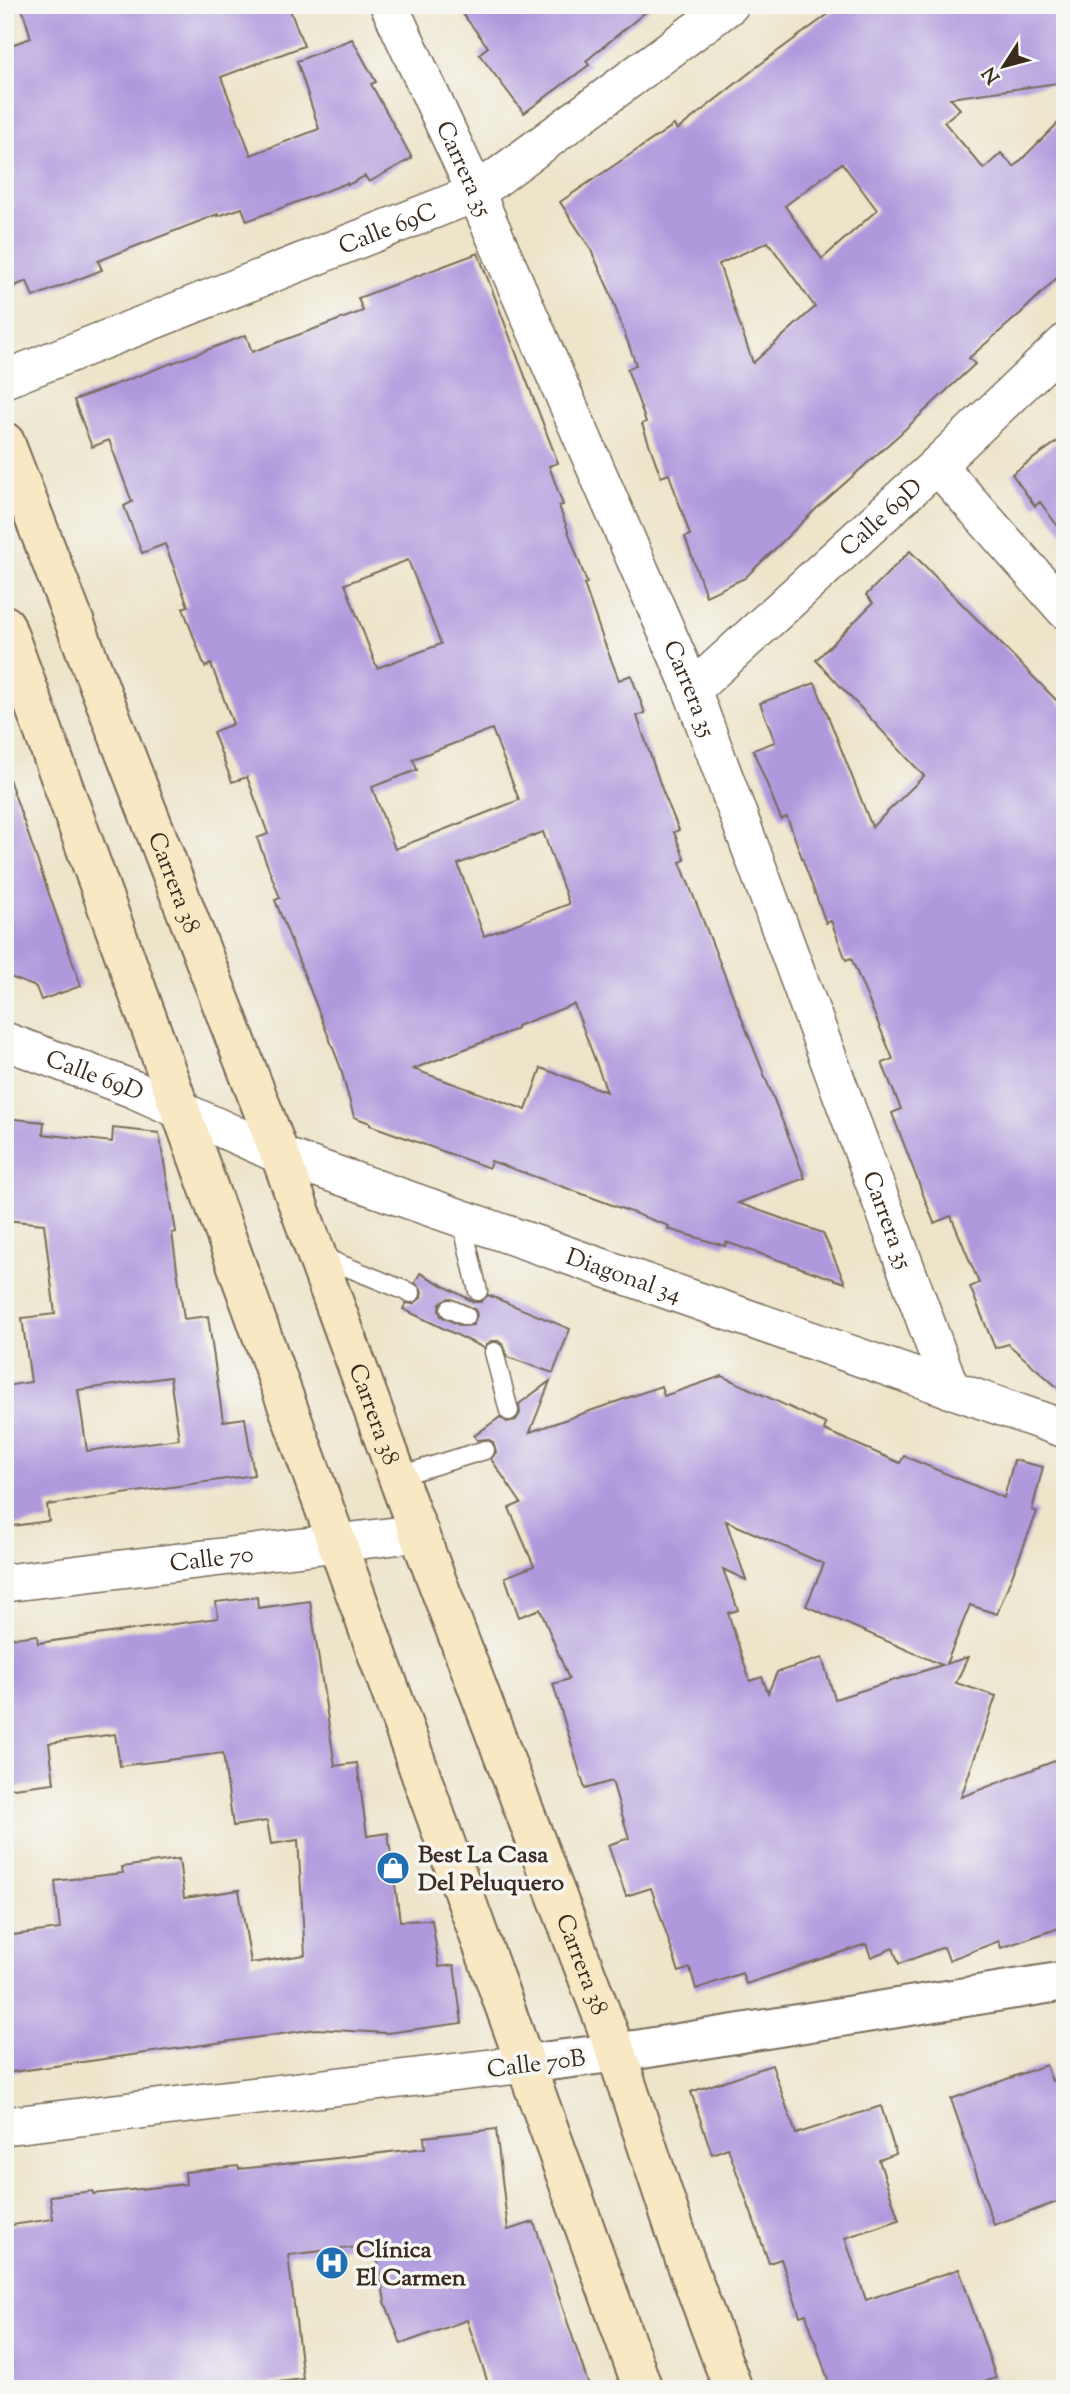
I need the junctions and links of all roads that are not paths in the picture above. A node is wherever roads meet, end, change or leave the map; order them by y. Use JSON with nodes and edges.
{"nodes":[{"id":1,"x":389,"y":5,"type":"edge"},
{"id":2,"x":730,"y":5,"type":"edge"},
{"id":3,"x":476,"y":193,"type":"junction"},
{"id":4,"x":1065,"y":343,"type":"edge"},
{"id":5,"x":5,"y":379,"type":"edge"},
{"id":6,"x":5,"y":442,"type":"edge"},
{"id":7,"x":937,"y":466,"type":"junction"},
{"id":8,"x":1065,"y":610,"type":"edge"},
{"id":9,"x":5,"y":625,"type":"edge"},
{"id":10,"x":692,"y":690,"type":"junction"},
{"id":11,"x":5,"y":1041,"type":"edge"},
{"id":12,"x":183,"y":1113,"type":"junction"},
{"id":13,"x":279,"y":1155,"type":"junction"},
{"id":14,"x":461,"y":1218,"type":"junction"},
{"id":15,"x":315,"y":1254,"type":"junction"},
{"id":16,"x":478,"y":1291,"type":"dead end"},
{"id":17,"x":411,"y":1293,"type":"dead end"},
{"id":18,"x":494,"y":1352,"type":"dead end"},
{"id":19,"x":951,"y":1390,"type":"junction"},
{"id":20,"x":509,"y":1411,"type":"dead end"},
{"id":21,"x":1065,"y":1429,"type":"edge"},
{"id":22,"x":485,"y":1450,"type":"dead end"},
{"id":23,"x":399,"y":1476,"type":"junction"},
{"id":24,"x":419,"y":1533,"type":"junction"},
{"id":25,"x":337,"y":1543,"type":"junction"},
{"id":26,"x":5,"y":1583,"type":"edge"},
{"id":27,"x":1065,"y":1981,"type":"edge"},
{"id":28,"x":616,"y":2052,"type":"junction"},
{"id":29,"x":526,"y":2064,"type":"junction"},
{"id":30,"x":5,"y":2126,"type":"edge"},
{"id":31,"x":643,"y":2389,"type":"edge"},
{"id":32,"x":733,"y":2389,"type":"edge"}],
"edges":[{"from":1,"to":3,"type":"street","name":"Carrera 35"},
{"from":2,"to":3,"type":"street","name":"Calle 69C"},
{"from":3,"to":5,"type":"street","name":"Calle 69C"},
{"from":3,"to":10,"type":"street","name":"Carrera 35"},
{"from":4,"to":7,"type":"street","name":"Calle 69D"},
{"from":6,"to":13,"type":"main road","name":"Carrera 38"},
{"from":7,"to":8,"type":"street"},
{"from":7,"to":10,"type":"street","name":"Calle 69D"},
{"from":9,"to":12,"type":"main road"},
{"from":10,"to":19,"type":"street","name":"Carrera 35"},
{"from":11,"to":12,"type":"street","name":"Calle 69D"},
{"from":12,"to":13,"type":"street","name":"Diagonal 34"},
{"from":12,"to":25,"type":"main road"},
{"from":13,"to":14,"type":"street","name":"Diagonal 34"},
{"from":13,"to":15,"type":"main road","name":"Carrera 38"},
{"from":14,"to":16,"type":"lane"},
{"from":14,"to":19,"type":"street","name":"Diagonal 34"},
{"from":15,"to":17,"type":"lane"},
{"from":15,"to":23,"type":"main road","name":"Carrera 38"},
{"from":18,"to":20,"type":"lane"},
{"from":19,"to":21,"type":"street","name":"Diagonal 34"},
{"from":22,"to":23,"type":"lane"},
{"from":23,"to":24,"type":"main road","name":"Carrera 38"},
{"from":24,"to":25,"type":"street","name":"Calle 70"},
{"from":24,"to":28,"type":"main road","name":"Carrera 38"},
{"from":25,"to":26,"type":"street","name":"Calle 70"},
{"from":25,"to":29,"type":"main road"},
{"from":27,"to":28,"type":"street","name":"Calle 70B"},
{"from":28,"to":29,"type":"street","name":"Calle 70B"},
{"from":28,"to":32,"type":"main road","name":"Carrera 38"},
{"from":29,"to":30,"type":"street","name":"Calle 70B"},
{"from":29,"to":31,"type":"main road"}]}
